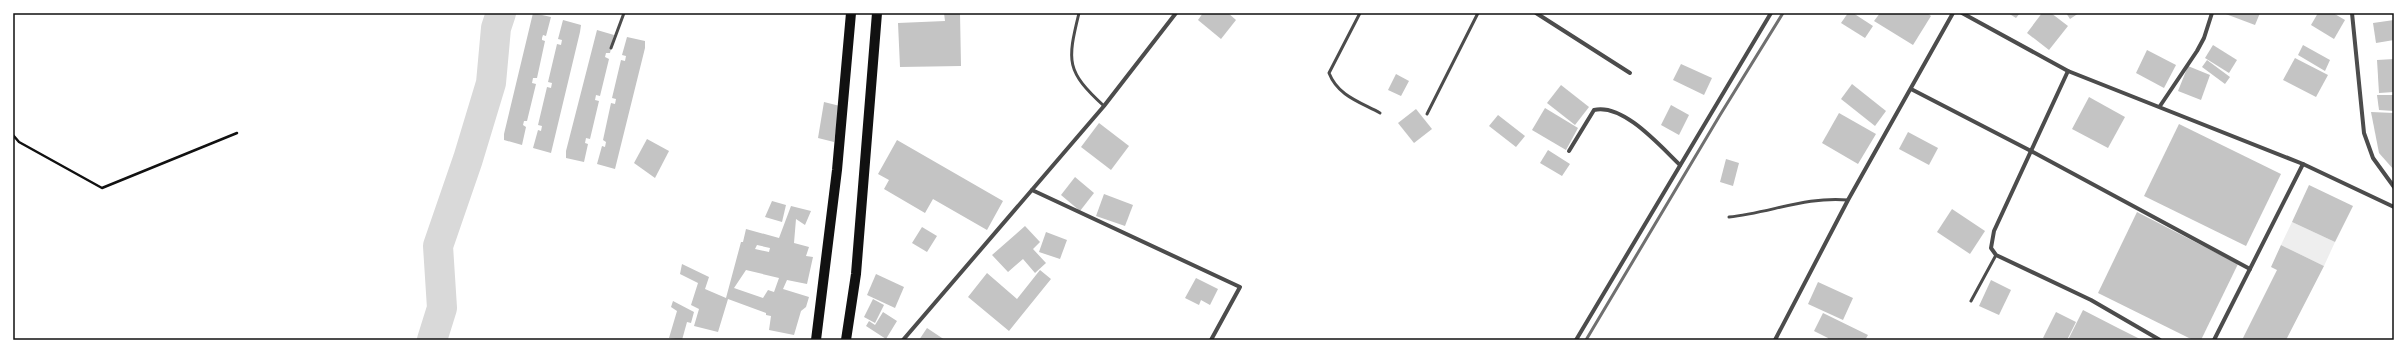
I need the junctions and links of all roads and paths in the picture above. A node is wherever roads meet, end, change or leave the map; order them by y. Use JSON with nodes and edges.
{"nodes":[{"id":1,"x":624,"y":13,"type":"edge"},
{"id":2,"x":852,"y":13,"type":"edge"},
{"id":3,"x":877,"y":13,"type":"edge"},
{"id":4,"x":1079,"y":13,"type":"edge"},
{"id":5,"x":1176,"y":13,"type":"edge"},
{"id":6,"x":1360,"y":13,"type":"edge"},
{"id":7,"x":1478,"y":13,"type":"edge"},
{"id":8,"x":1536,"y":13,"type":"edge"},
{"id":9,"x":1770,"y":13,"type":"edge"},
{"id":10,"x":1953,"y":13,"type":"edge"},
{"id":11,"x":1962,"y":13,"type":"edge"},
{"id":12,"x":2212,"y":13,"type":"edge"},
{"id":13,"x":2352,"y":13,"type":"edge"},
{"id":14,"x":611,"y":48,"type":"dead end"},
{"id":15,"x":2068,"y":71,"type":"junction"},
{"id":16,"x":1630,"y":73,"type":"dead end"},
{"id":17,"x":1911,"y":89,"type":"junction"},
{"id":18,"x":1104,"y":106,"type":"junction"},
{"id":19,"x":2160,"y":106,"type":"junction"},
{"id":20,"x":1380,"y":113,"type":"dead end"},
{"id":21,"x":1427,"y":114,"type":"dead end"},
{"id":22,"x":237,"y":133,"type":"dead end"},
{"id":23,"x":13,"y":135,"type":"edge"},
{"id":24,"x":1570,"y":151,"type":"dead end"},
{"id":25,"x":2031,"y":151,"type":"junction"},
{"id":26,"x":2303,"y":164,"type":"junction"},
{"id":27,"x":1680,"y":165,"type":"junction"},
{"id":28,"x":2394,"y":187,"type":"edge"},
{"id":29,"x":1032,"y":190,"type":"junction"},
{"id":30,"x":1848,"y":200,"type":"junction"},
{"id":31,"x":2394,"y":207,"type":"edge"},
{"id":32,"x":1729,"y":217,"type":"dead end"},
{"id":33,"x":1996,"y":255,"type":"junction"},
{"id":34,"x":2250,"y":269,"type":"junction"},
{"id":35,"x":1971,"y":301,"type":"dead end"},
{"id":36,"x":816,"y":340,"type":"edge"},
{"id":37,"x":846,"y":340,"type":"edge"},
{"id":38,"x":904,"y":340,"type":"edge"},
{"id":39,"x":1211,"y":340,"type":"edge"},
{"id":40,"x":1576,"y":340,"type":"edge"},
{"id":41,"x":1775,"y":340,"type":"edge"},
{"id":42,"x":2160,"y":340,"type":"edge"},
{"id":43,"x":2214,"y":340,"type":"edge"}],
"edges":[{"from":1,"to":14,"type":"lane"},
{"from":2,"to":36,"type":"main road"},
{"from":3,"to":37,"type":"main road"},
{"from":4,"to":18,"type":"lane"},
{"from":5,"to":18,"type":"street"},
{"from":6,"to":20,"type":"lane"},
{"from":7,"to":21,"type":"lane"},
{"from":8,"to":16,"type":"street"},
{"from":9,"to":27,"type":"street"},
{"from":10,"to":17,"type":"street"},
{"from":11,"to":15,"type":"street"},
{"from":12,"to":19,"type":"street"},
{"from":13,"to":28,"type":"street"},
{"from":15,"to":19,"type":"street"},
{"from":15,"to":25,"type":"street"},
{"from":17,"to":25,"type":"street"},
{"from":17,"to":30,"type":"street"},
{"from":18,"to":29,"type":"street"},
{"from":19,"to":26,"type":"street"},
{"from":22,"to":23,"type":"path"},
{"from":24,"to":27,"type":"street"},
{"from":25,"to":33,"type":"street"},
{"from":25,"to":34,"type":"street"},
{"from":26,"to":31,"type":"street"},
{"from":26,"to":34,"type":"street"},
{"from":27,"to":40,"type":"street"},
{"from":29,"to":38,"type":"street"},
{"from":29,"to":39,"type":"street"},
{"from":30,"to":32,"type":"lane"},
{"from":30,"to":41,"type":"street"},
{"from":33,"to":35,"type":"lane"},
{"from":33,"to":42,"type":"street"},
{"from":34,"to":43,"type":"street"}]}
